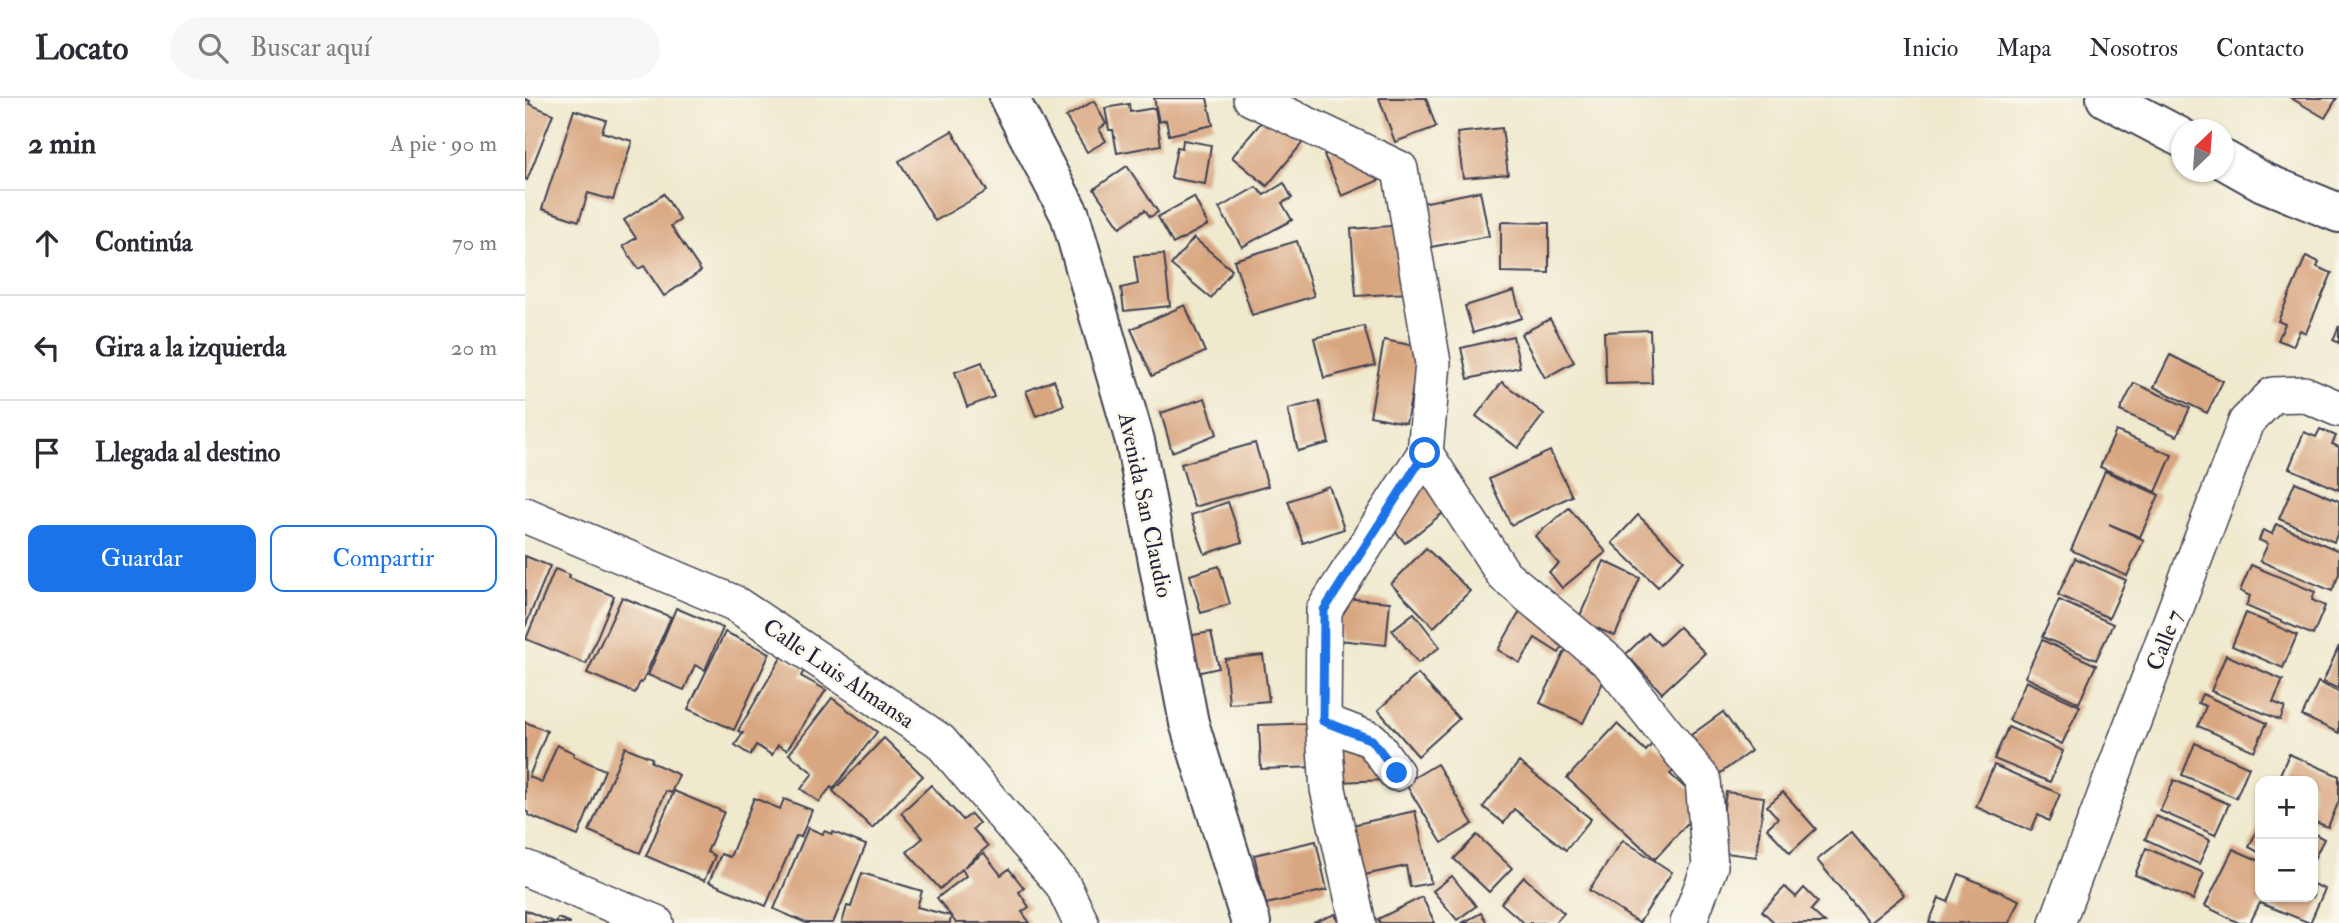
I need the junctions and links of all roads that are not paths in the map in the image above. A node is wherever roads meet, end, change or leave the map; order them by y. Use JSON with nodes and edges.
{"nodes":[{"id":1,"x":1009,"y":98,"type":"edge"},
{"id":2,"x":1251,"y":98,"type":"edge"},
{"id":3,"x":2106,"y":98,"type":"edge"},
{"id":4,"x":2171,"y":132,"type":"edge"},
{"id":5,"x":2234,"y":166,"type":"edge"},
{"id":6,"x":2339,"y":213,"type":"edge"},
{"id":7,"x":2339,"y":409,"type":"edge"},
{"id":8,"x":1425,"y":453,"type":"junction"},
{"id":9,"x":525,"y":515,"type":"edge"},
{"id":10,"x":1323,"y":721,"type":"junction"},
{"id":11,"x":1397,"y":773,"type":"dead end"},
{"id":12,"x":525,"y":868,"type":"edge"},
{"id":13,"x":656,"y":923,"type":"edge"},
{"id":14,"x":1081,"y":923,"type":"edge"},
{"id":15,"x":1251,"y":923,"type":"edge"},
{"id":16,"x":1358,"y":923,"type":"edge"},
{"id":17,"x":1688,"y":923,"type":"edge"},
{"id":18,"x":2057,"y":923,"type":"edge"}],
"edges":[{"from":1,"to":15,"type":"street","name":"Avenida San Claudio"},
{"from":2,"to":8,"type":"street"},
{"from":3,"to":4,"type":"street"},
{"from":5,"to":6,"type":"street"},
{"from":7,"to":18,"type":"street","name":"Calle 7"},
{"from":8,"to":10,"type":"street"},
{"from":8,"to":17,"type":"street"},
{"from":9,"to":14,"type":"street","name":"Calle Luis Almansa"},
{"from":10,"to":11,"type":"street"},
{"from":10,"to":16,"type":"street"},
{"from":12,"to":13,"type":"street"}]}
